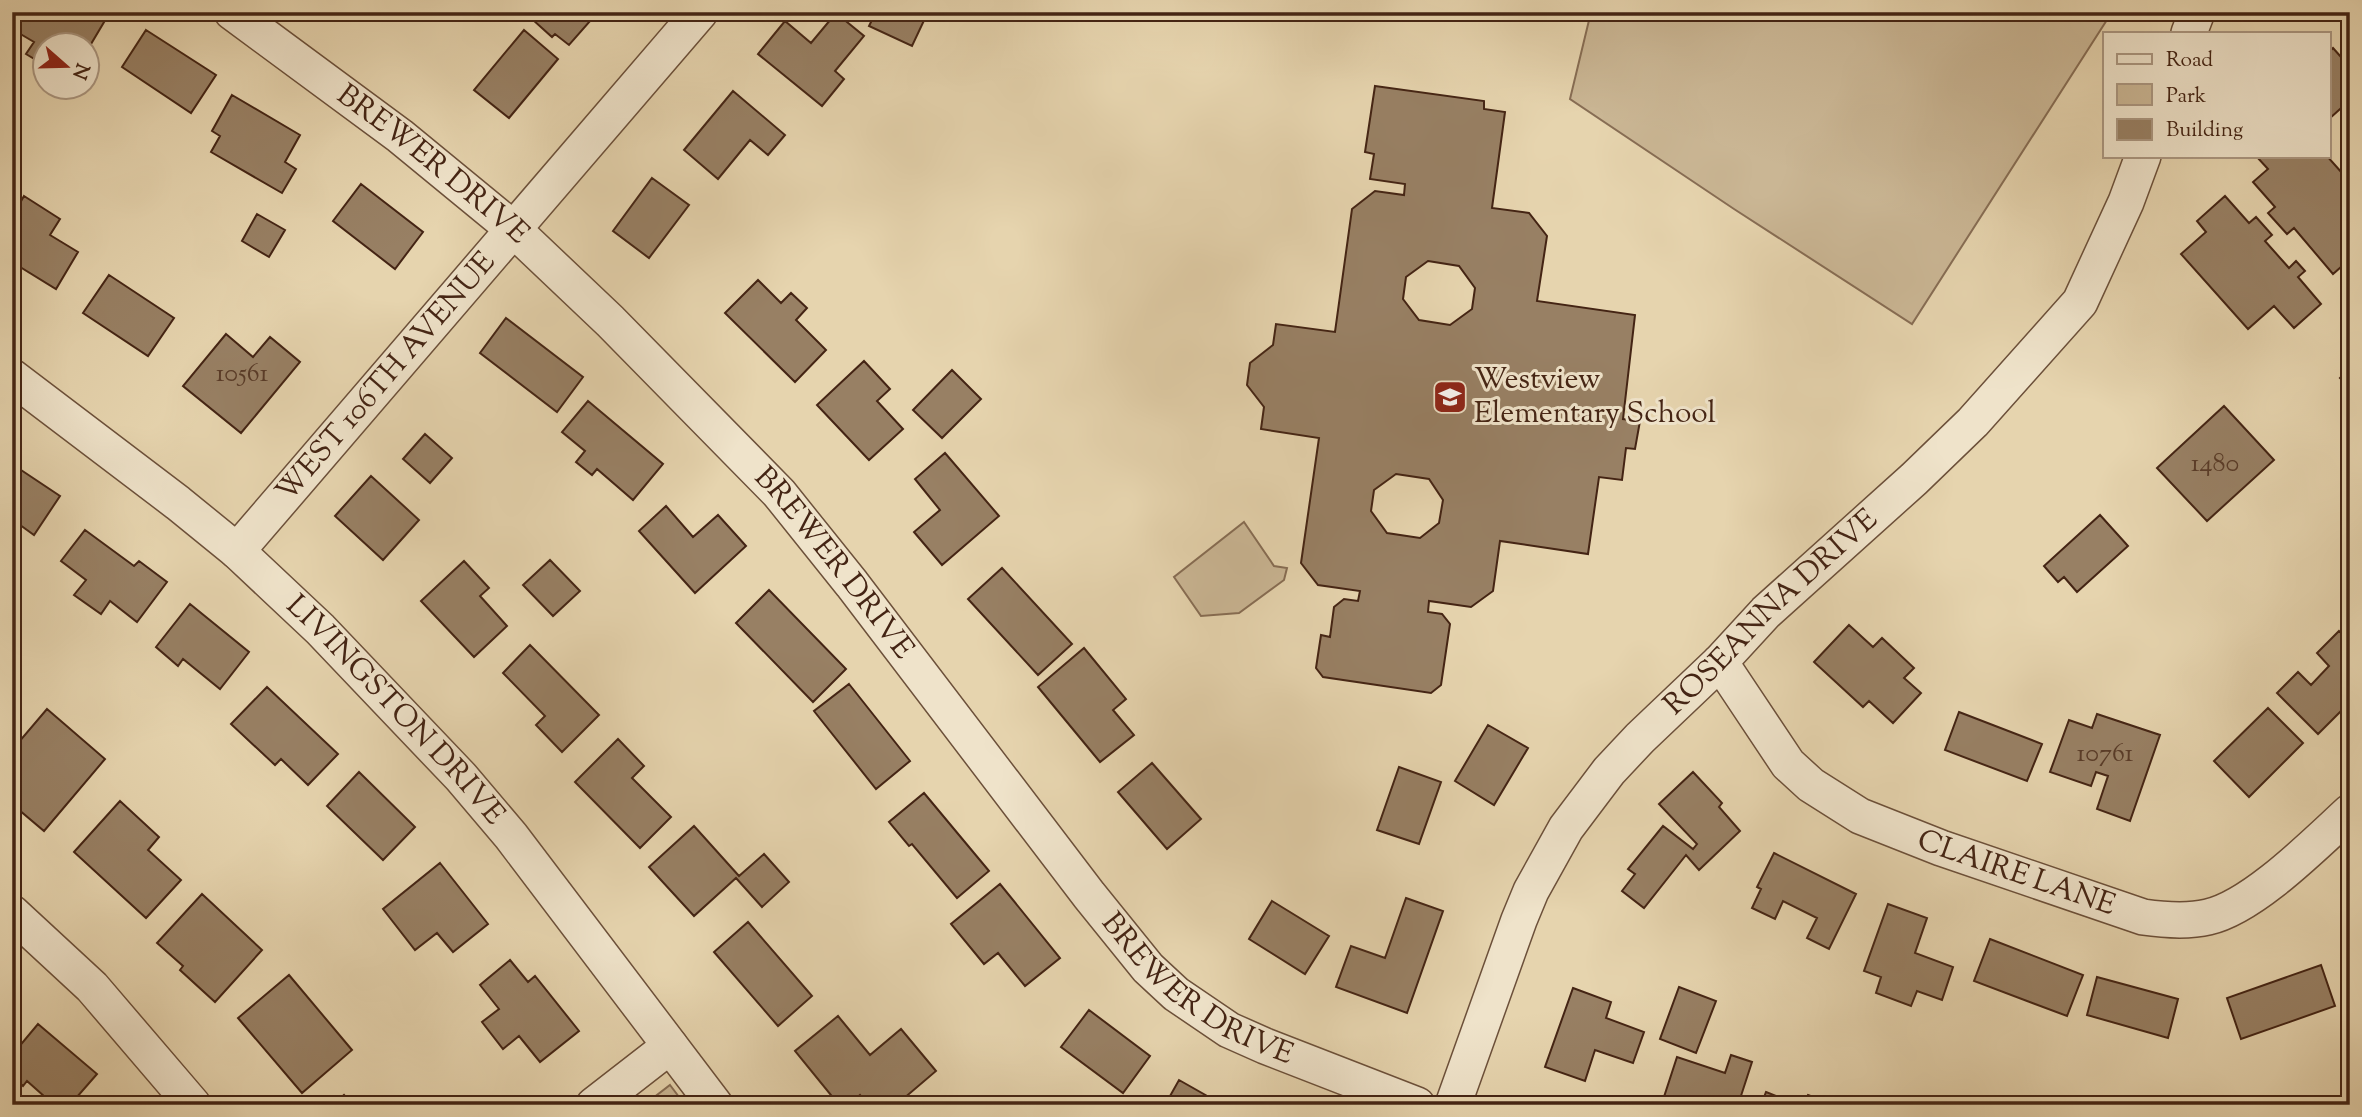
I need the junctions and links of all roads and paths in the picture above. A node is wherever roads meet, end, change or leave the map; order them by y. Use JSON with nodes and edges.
{"nodes":[{"id":1,"x":232,"y":12,"type":"edge"},
{"id":2,"x":700,"y":12,"type":"edge"},
{"id":3,"x":2197,"y":12,"type":"edge"},
{"id":4,"x":2189,"y":32,"type":"edge"},
{"id":5,"x":2142,"y":158,"type":"edge"},
{"id":6,"x":512,"y":228,"type":"junction"},
{"id":7,"x":12,"y":377,"type":"edge"},
{"id":8,"x":237,"y":551,"type":"junction"},
{"id":9,"x":1720,"y":662,"type":"junction"},
{"id":10,"x":2350,"y":812,"type":"edge"},
{"id":11,"x":12,"y":914,"type":"edge"},
{"id":12,"x":670,"y":1046,"type":"junction"},
{"id":13,"x":193,"y":1105,"type":"edge"},
{"id":14,"x":594,"y":1105,"type":"edge"},
{"id":15,"x":715,"y":1105,"type":"edge"},
{"id":16,"x":1417,"y":1105,"type":"edge"},
{"id":17,"x":1452,"y":1105,"type":"edge"}],
"edges":[{"from":1,"to":6,"type":"street","name":"BREWER DRIVE"},
{"from":2,"to":6,"type":"street","name":"WEST 106TH AVENUE"},
{"from":3,"to":4,"type":"street"},
{"from":5,"to":9,"type":"street","name":"ROSEANNA DRIVE"},
{"from":6,"to":8,"type":"street","name":"WEST 106TH AVENUE"},
{"from":6,"to":16,"type":"street","name":"BREWER DRIVE"},
{"from":7,"to":8,"type":"street","name":"LIVINGSTON DRIVE"},
{"from":8,"to":12,"type":"street","name":"LIVINGSTON DRIVE"},
{"from":9,"to":10,"type":"street","name":"CLAIRE LANE"},
{"from":9,"to":17,"type":"street","name":"ROSEANNA DRIVE"},
{"from":11,"to":13,"type":"street"},
{"from":12,"to":14,"type":"street"},
{"from":12,"to":15,"type":"street","name":"LIVINGSTON DRIVE"}]}
